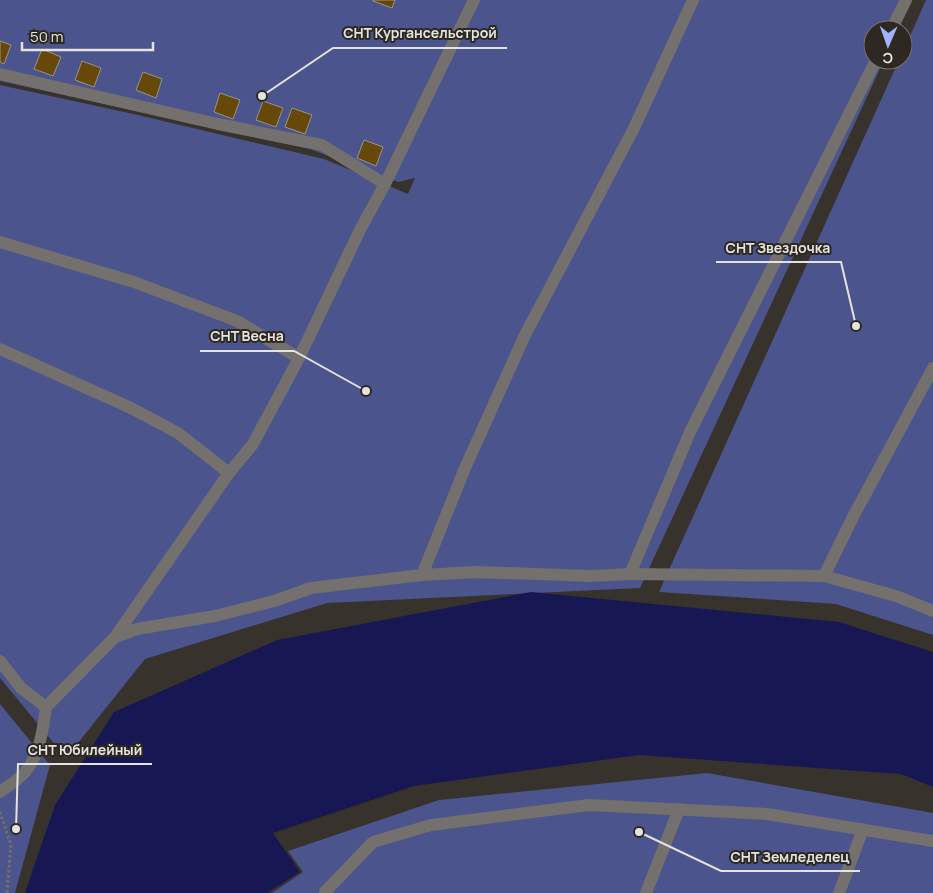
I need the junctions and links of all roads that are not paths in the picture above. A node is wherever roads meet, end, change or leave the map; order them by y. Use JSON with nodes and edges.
{"nodes":[{"id":1,"x":474,"y":0,"type":"edge"},
{"id":2,"x":693,"y":0,"type":"edge"},
{"id":3,"x":906,"y":0,"type":"edge"},
{"id":4,"x":896,"y":20,"type":"edge"},
{"id":5,"x":871,"y":70,"type":"edge"},
{"id":6,"x":0,"y":74,"type":"edge"},
{"id":7,"x":385,"y":184,"type":"junction"},
{"id":8,"x":0,"y":242,"type":"edge"},
{"id":9,"x":0,"y":349,"type":"edge"},
{"id":10,"x":299,"y":358,"type":"junction"},
{"id":11,"x":933,"y":368,"type":"edge"},
{"id":12,"x":229,"y":472,"type":"junction"},
{"id":13,"x":630,"y":574,"type":"junction"},
{"id":14,"x":422,"y":575,"type":"junction"},
{"id":15,"x":824,"y":576,"type":"junction"},
{"id":16,"x":933,"y":611,"type":"edge"},
{"id":17,"x":116,"y":637,"type":"junction"},
{"id":18,"x":0,"y":661,"type":"edge"},
{"id":19,"x":46,"y":707,"type":"junction"},
{"id":20,"x":0,"y":792,"type":"edge"},
{"id":21,"x":679,"y":809,"type":"junction"},
{"id":22,"x":863,"y":829,"type":"junction"},
{"id":23,"x":933,"y":841,"type":"edge"},
{"id":24,"x":325,"y":892,"type":"edge"},
{"id":25,"x":646,"y":893,"type":"edge"},
{"id":26,"x":839,"y":893,"type":"edge"}],
"edges":[{"from":1,"to":7,"type":"street"},
{"from":2,"to":14,"type":"street"},
{"from":3,"to":4,"type":"street"},
{"from":5,"to":13,"type":"street"},
{"from":6,"to":7,"type":"street"},
{"from":7,"to":10,"type":"street"},
{"from":8,"to":10,"type":"street"},
{"from":9,"to":12,"type":"street"},
{"from":10,"to":12,"type":"street"},
{"from":11,"to":15,"type":"street"},
{"from":12,"to":17,"type":"street"},
{"from":13,"to":14,"type":"street"},
{"from":13,"to":15,"type":"street"},
{"from":14,"to":17,"type":"street"},
{"from":15,"to":16,"type":"street"},
{"from":17,"to":19,"type":"street"},
{"from":18,"to":19,"type":"street"},
{"from":19,"to":20,"type":"street"},
{"from":21,"to":22,"type":"street"},
{"from":21,"to":24,"type":"street"},
{"from":21,"to":25,"type":"street"},
{"from":22,"to":23,"type":"street"},
{"from":22,"to":26,"type":"street"}]}
